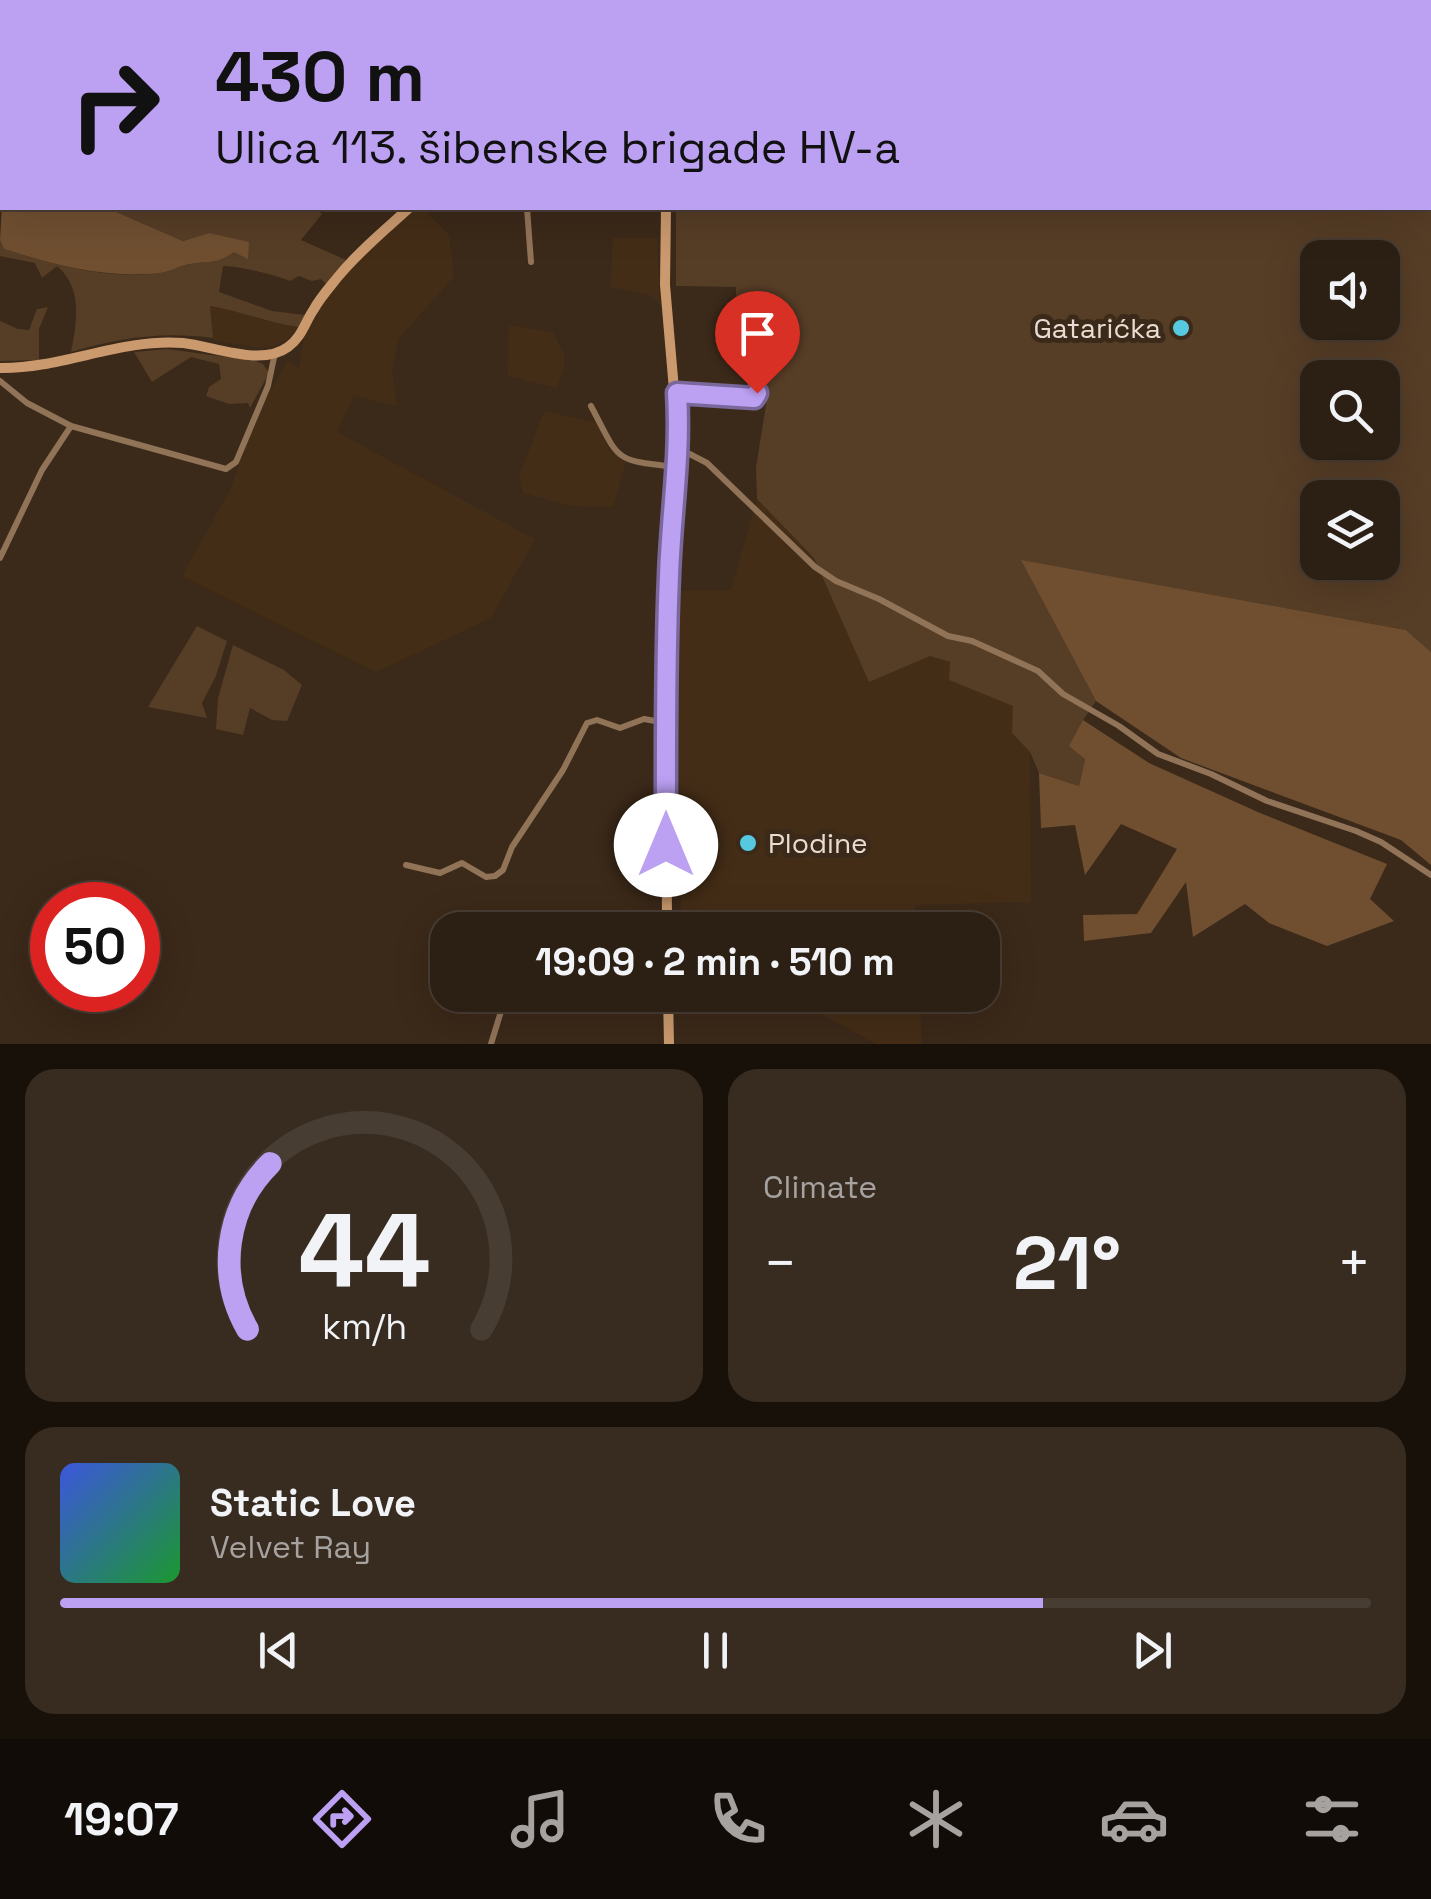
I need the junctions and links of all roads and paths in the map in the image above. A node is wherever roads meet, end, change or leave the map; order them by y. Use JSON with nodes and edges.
{"nodes":[{"id":1,"x":403,"y":210,"type":"edge"},
{"id":2,"x":526,"y":210,"type":"edge"},
{"id":3,"x":666,"y":210,"type":"edge"},
{"id":4,"x":531,"y":262,"type":"dead end"},
{"id":5,"x":754,"y":329,"type":"dead end"},
{"id":6,"x":275,"y":353,"type":"junction"},
{"id":7,"x":0,"y":368,"type":"edge"},
{"id":8,"x":0,"y":381,"type":"edge"},
{"id":9,"x":677,"y":393,"type":"junction"},
{"id":10,"x":591,"y":406,"type":"dead end"},
{"id":11,"x":70,"y":426,"type":"junction"},
{"id":12,"x":679,"y":448,"type":"junction"},
{"id":13,"x":678,"y":467,"type":"junction"},
{"id":14,"x":0,"y":558,"type":"edge"},
{"id":15,"x":666,"y":724,"type":"junction"},
{"id":16,"x":406,"y":866,"type":"dead end"},
{"id":17,"x":1431,"y":875,"type":"edge"},
{"id":18,"x":667,"y":912,"type":"edge"},
{"id":19,"x":501,"y":1012,"type":"edge"},
{"id":20,"x":668,"y":1012,"type":"edge"},
{"id":21,"x":491,"y":1044,"type":"edge"},
{"id":22,"x":669,"y":1044,"type":"edge"}],
"edges":[{"from":1,"to":6,"type":"main road"},
{"from":2,"to":4,"type":"street"},
{"from":3,"to":9,"type":"main road"},
{"from":5,"to":9,"type":"street"},
{"from":6,"to":7,"type":"main road"},
{"from":6,"to":11,"type":"street"},
{"from":8,"to":11,"type":"street"},
{"from":9,"to":12,"type":"main road"},
{"from":10,"to":13,"type":"street"},
{"from":11,"to":14,"type":"street"},
{"from":12,"to":13,"type":"main road"},
{"from":12,"to":17,"type":"street"},
{"from":13,"to":15,"type":"main road"},
{"from":15,"to":16,"type":"street"},
{"from":15,"to":18,"type":"main road"},
{"from":19,"to":21,"type":"street"},
{"from":20,"to":22,"type":"main road"}]}
